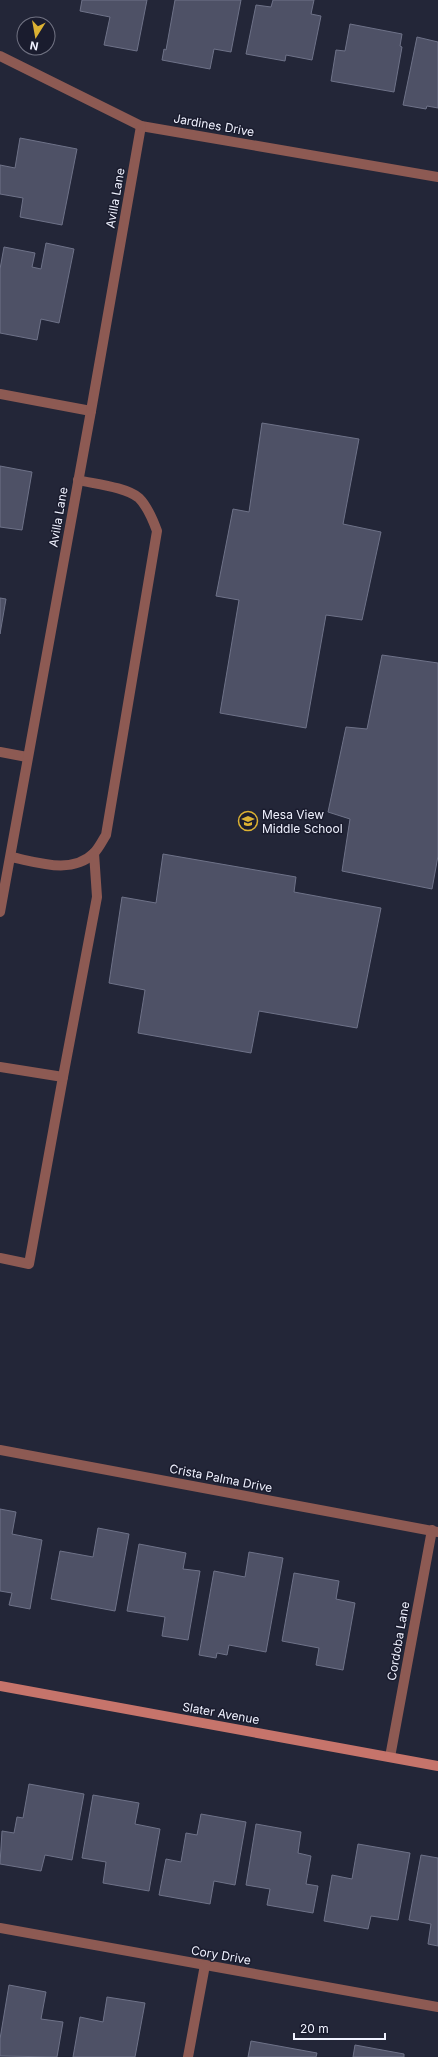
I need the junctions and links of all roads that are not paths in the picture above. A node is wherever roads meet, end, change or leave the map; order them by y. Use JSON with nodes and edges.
{"nodes":[{"id":1,"x":0,"y":56,"type":"edge"},
{"id":2,"x":141,"y":126,"type":"junction"},
{"id":3,"x":438,"y":176,"type":"edge"},
{"id":4,"x":0,"y":394,"type":"edge"},
{"id":5,"x":92,"y":411,"type":"junction"},
{"id":6,"x":78,"y":480,"type":"junction"},
{"id":7,"x":0,"y":752,"type":"edge"},
{"id":8,"x":27,"y":757,"type":"junction"},
{"id":9,"x":94,"y":853,"type":"junction"},
{"id":10,"x":11,"y":857,"type":"junction"},
{"id":11,"x":0,"y":912,"type":"edge"},
{"id":12,"x":0,"y":1067,"type":"edge"},
{"id":13,"x":62,"y":1077,"type":"junction"},
{"id":14,"x":0,"y":1258,"type":"edge"},
{"id":15,"x":0,"y":1450,"type":"edge"},
{"id":16,"x":435,"y":1531,"type":"edge"},
{"id":17,"x":0,"y":1686,"type":"edge"},
{"id":18,"x":390,"y":1757,"type":"junction"},
{"id":19,"x":438,"y":1766,"type":"edge"},
{"id":20,"x":0,"y":1928,"type":"edge"},
{"id":21,"x":205,"y":1965,"type":"junction"},
{"id":22,"x":438,"y":2007,"type":"edge"},
{"id":23,"x":188,"y":2057,"type":"edge"}],
"edges":[{"from":1,"to":2,"type":"street","name":"Jardines Drive"},
{"from":2,"to":3,"type":"street","name":"Jardines Drive"},
{"from":2,"to":5,"type":"street","name":"Avilla Lane"},
{"from":4,"to":5,"type":"street"},
{"from":5,"to":6,"type":"street","name":"Avilla Lane"},
{"from":6,"to":8,"type":"street","name":"Avilla Lane"},
{"from":6,"to":9,"type":"street"},
{"from":7,"to":8,"type":"street"},
{"from":8,"to":10,"type":"street","name":"Avilla Lane"},
{"from":9,"to":10,"type":"street"},
{"from":9,"to":13,"type":"street"},
{"from":10,"to":11,"type":"street","name":"Avilla Lane"},
{"from":12,"to":13,"type":"street"},
{"from":13,"to":14,"type":"street"},
{"from":15,"to":16,"type":"street","name":"Crista Palma Drive"},
{"from":16,"to":18,"type":"street","name":"Cordoba Lane"},
{"from":17,"to":18,"type":"street","name":"Slater Avenue"},
{"from":18,"to":19,"type":"street","name":"Slater Avenue"},
{"from":20,"to":21,"type":"street","name":"Cory Drive"},
{"from":21,"to":22,"type":"street","name":"Cory Drive"},
{"from":21,"to":23,"type":"street"}]}
